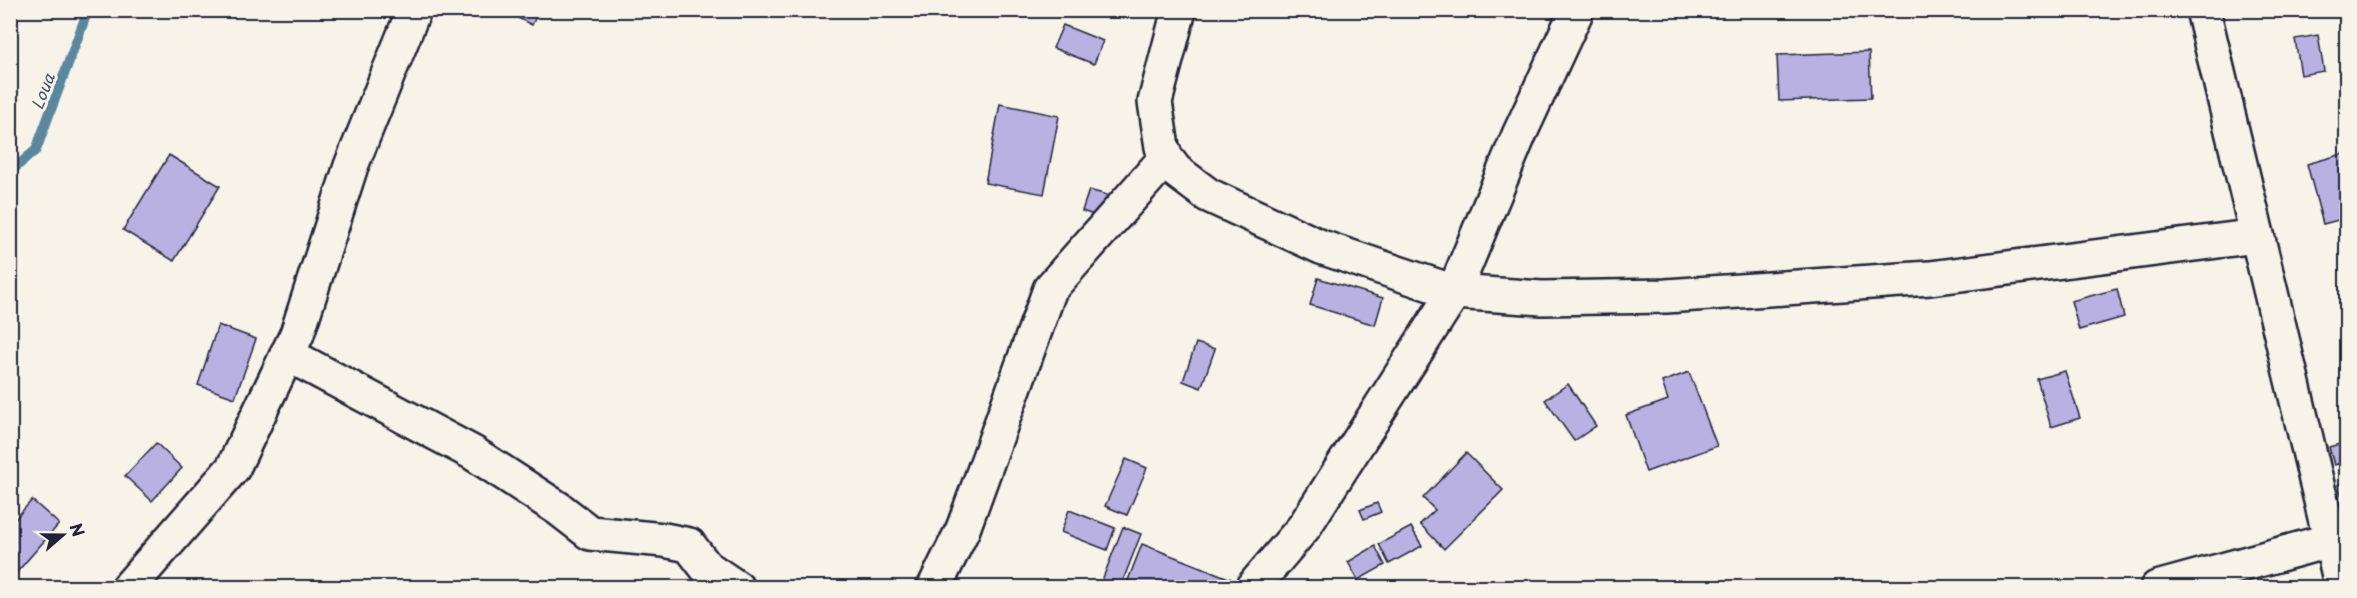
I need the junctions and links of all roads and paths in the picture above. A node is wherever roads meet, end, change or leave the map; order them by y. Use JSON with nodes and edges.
{"nodes":[{"id":1,"x":414,"y":10,"type":"edge"},
{"id":2,"x":1179,"y":10,"type":"edge"},
{"id":3,"x":1577,"y":10,"type":"edge"},
{"id":4,"x":2203,"y":10,"type":"edge"},
{"id":5,"x":1166,"y":158,"type":"junction"},
{"id":6,"x":2257,"y":236,"type":"junction"},
{"id":7,"x":1454,"y":292,"type":"junction"},
{"id":8,"x":287,"y":354,"type":"junction"},
{"id":9,"x":2338,"y":538,"type":"edge"},
{"id":10,"x":128,"y":588,"type":"edge"},
{"id":11,"x":737,"y":588,"type":"edge"},
{"id":12,"x":934,"y":588,"type":"edge"},
{"id":13,"x":1252,"y":588,"type":"edge"},
{"id":14,"x":2157,"y":588,"type":"edge"},
{"id":15,"x":2342,"y":588,"type":"edge"}],
"edges":[{"from":1,"to":8,"type":"street"},
{"from":2,"to":5,"type":"street"},
{"from":3,"to":7,"type":"street"},
{"from":4,"to":6,"type":"street"},
{"from":5,"to":7,"type":"street"},
{"from":5,"to":12,"type":"street"},
{"from":6,"to":7,"type":"street"},
{"from":6,"to":9,"type":"street"},
{"from":7,"to":13,"type":"street"},
{"from":8,"to":10,"type":"street"},
{"from":8,"to":11,"type":"street"},
{"from":9,"to":14,"type":"street"},
{"from":9,"to":15,"type":"street"}]}
